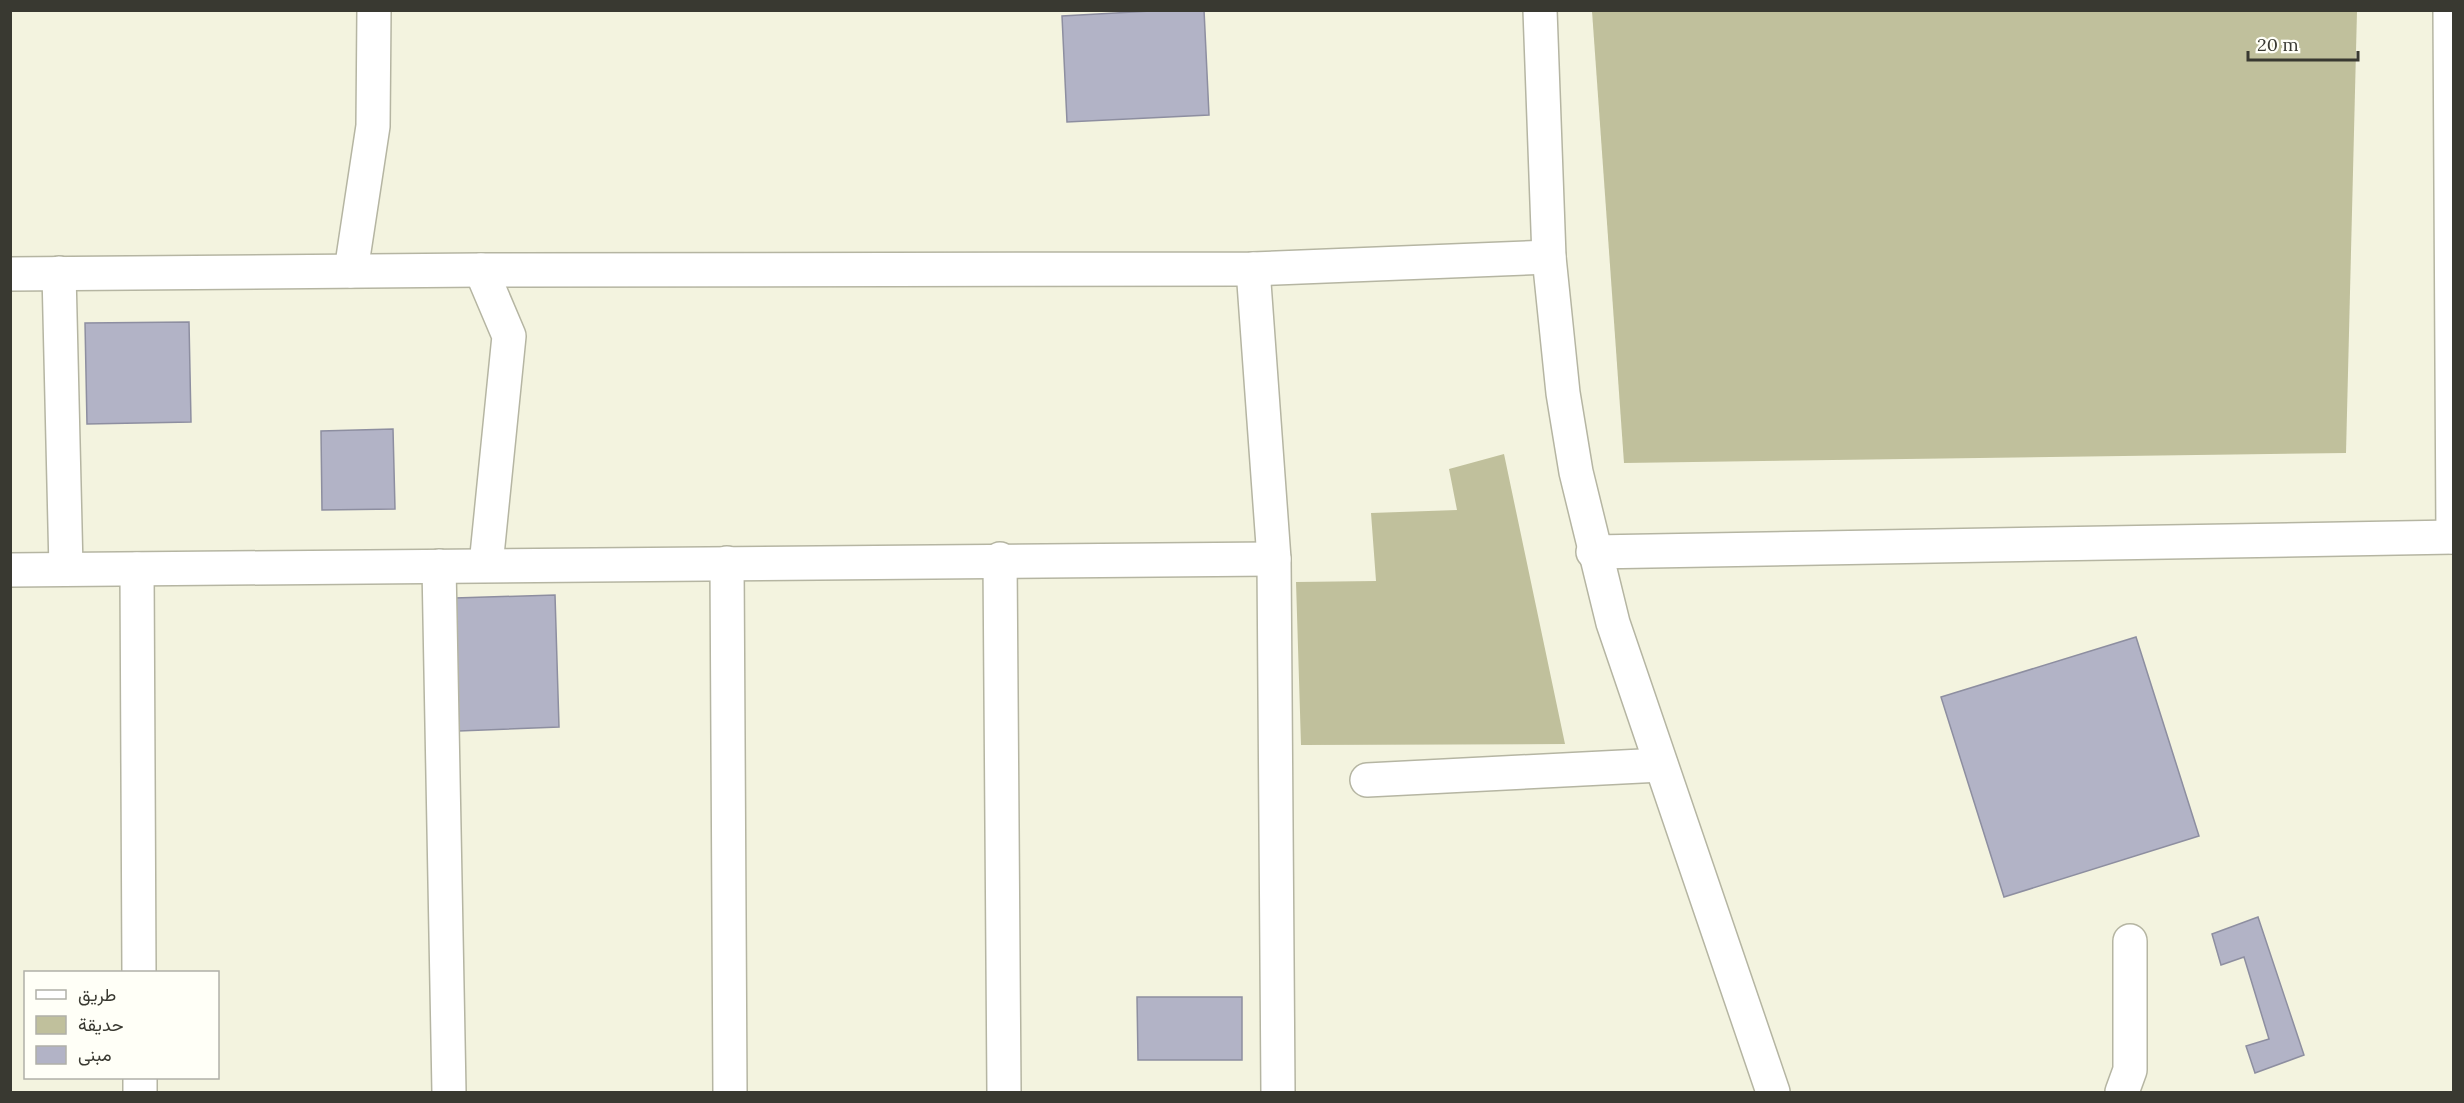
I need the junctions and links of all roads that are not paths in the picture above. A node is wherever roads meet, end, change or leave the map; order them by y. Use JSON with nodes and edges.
{"nodes":[{"id":1,"x":374,"y":10,"type":"edge"},
{"id":2,"x":1540,"y":10,"type":"edge"},
{"id":3,"x":2450,"y":10,"type":"edge"},
{"id":4,"x":1549,"y":257,"type":"junction"},
{"id":5,"x":1253,"y":269,"type":"junction"},
{"id":6,"x":481,"y":270,"type":"junction"},
{"id":7,"x":351,"y":272,"type":"junction"},
{"id":8,"x":59,"y":273,"type":"junction"},
{"id":9,"x":10,"y":274,"type":"edge"},
{"id":10,"x":2453,"y":537,"type":"edge"},
{"id":11,"x":1593,"y":552,"type":"junction"},
{"id":12,"x":1000,"y":559,"type":"junction"},
{"id":13,"x":1274,"y":559,"type":"junction"},
{"id":14,"x":727,"y":562,"type":"junction"},
{"id":15,"x":486,"y":565,"type":"junction"},
{"id":16,"x":439,"y":566,"type":"junction"},
{"id":17,"x":137,"y":569,"type":"junction"},
{"id":18,"x":10,"y":570,"type":"edge"},
{"id":19,"x":66,"y":570,"type":"junction"},
{"id":20,"x":1661,"y":765,"type":"junction"},
{"id":21,"x":1367,"y":780,"type":"dead end"},
{"id":22,"x":2130,"y":941,"type":"dead end"},
{"id":23,"x":139,"y":971,"type":"edge"},
{"id":24,"x":449,"y":1092,"type":"edge"},
{"id":25,"x":730,"y":1092,"type":"edge"},
{"id":26,"x":1004,"y":1092,"type":"edge"},
{"id":27,"x":1278,"y":1092,"type":"edge"},
{"id":28,"x":1773,"y":1092,"type":"edge"},
{"id":29,"x":2122,"y":1092,"type":"edge"}],
"edges":[{"from":1,"to":7,"type":"street"},
{"from":2,"to":4,"type":"street"},
{"from":3,"to":10,"type":"street"},
{"from":4,"to":5,"type":"street"},
{"from":4,"to":11,"type":"street"},
{"from":5,"to":6,"type":"street"},
{"from":5,"to":13,"type":"street"},
{"from":6,"to":7,"type":"street"},
{"from":6,"to":15,"type":"street"},
{"from":7,"to":8,"type":"street"},
{"from":8,"to":9,"type":"street"},
{"from":8,"to":19,"type":"street"},
{"from":10,"to":11,"type":"street"},
{"from":11,"to":20,"type":"street"},
{"from":12,"to":13,"type":"street"},
{"from":12,"to":14,"type":"street"},
{"from":12,"to":26,"type":"street"},
{"from":13,"to":27,"type":"street"},
{"from":14,"to":15,"type":"street"},
{"from":14,"to":25,"type":"street"},
{"from":15,"to":16,"type":"street"},
{"from":16,"to":17,"type":"street"},
{"from":16,"to":24,"type":"street"},
{"from":17,"to":19,"type":"street"},
{"from":17,"to":23,"type":"street"},
{"from":18,"to":19,"type":"street"},
{"from":20,"to":21,"type":"street"},
{"from":20,"to":28,"type":"street"},
{"from":22,"to":29,"type":"street"}]}
